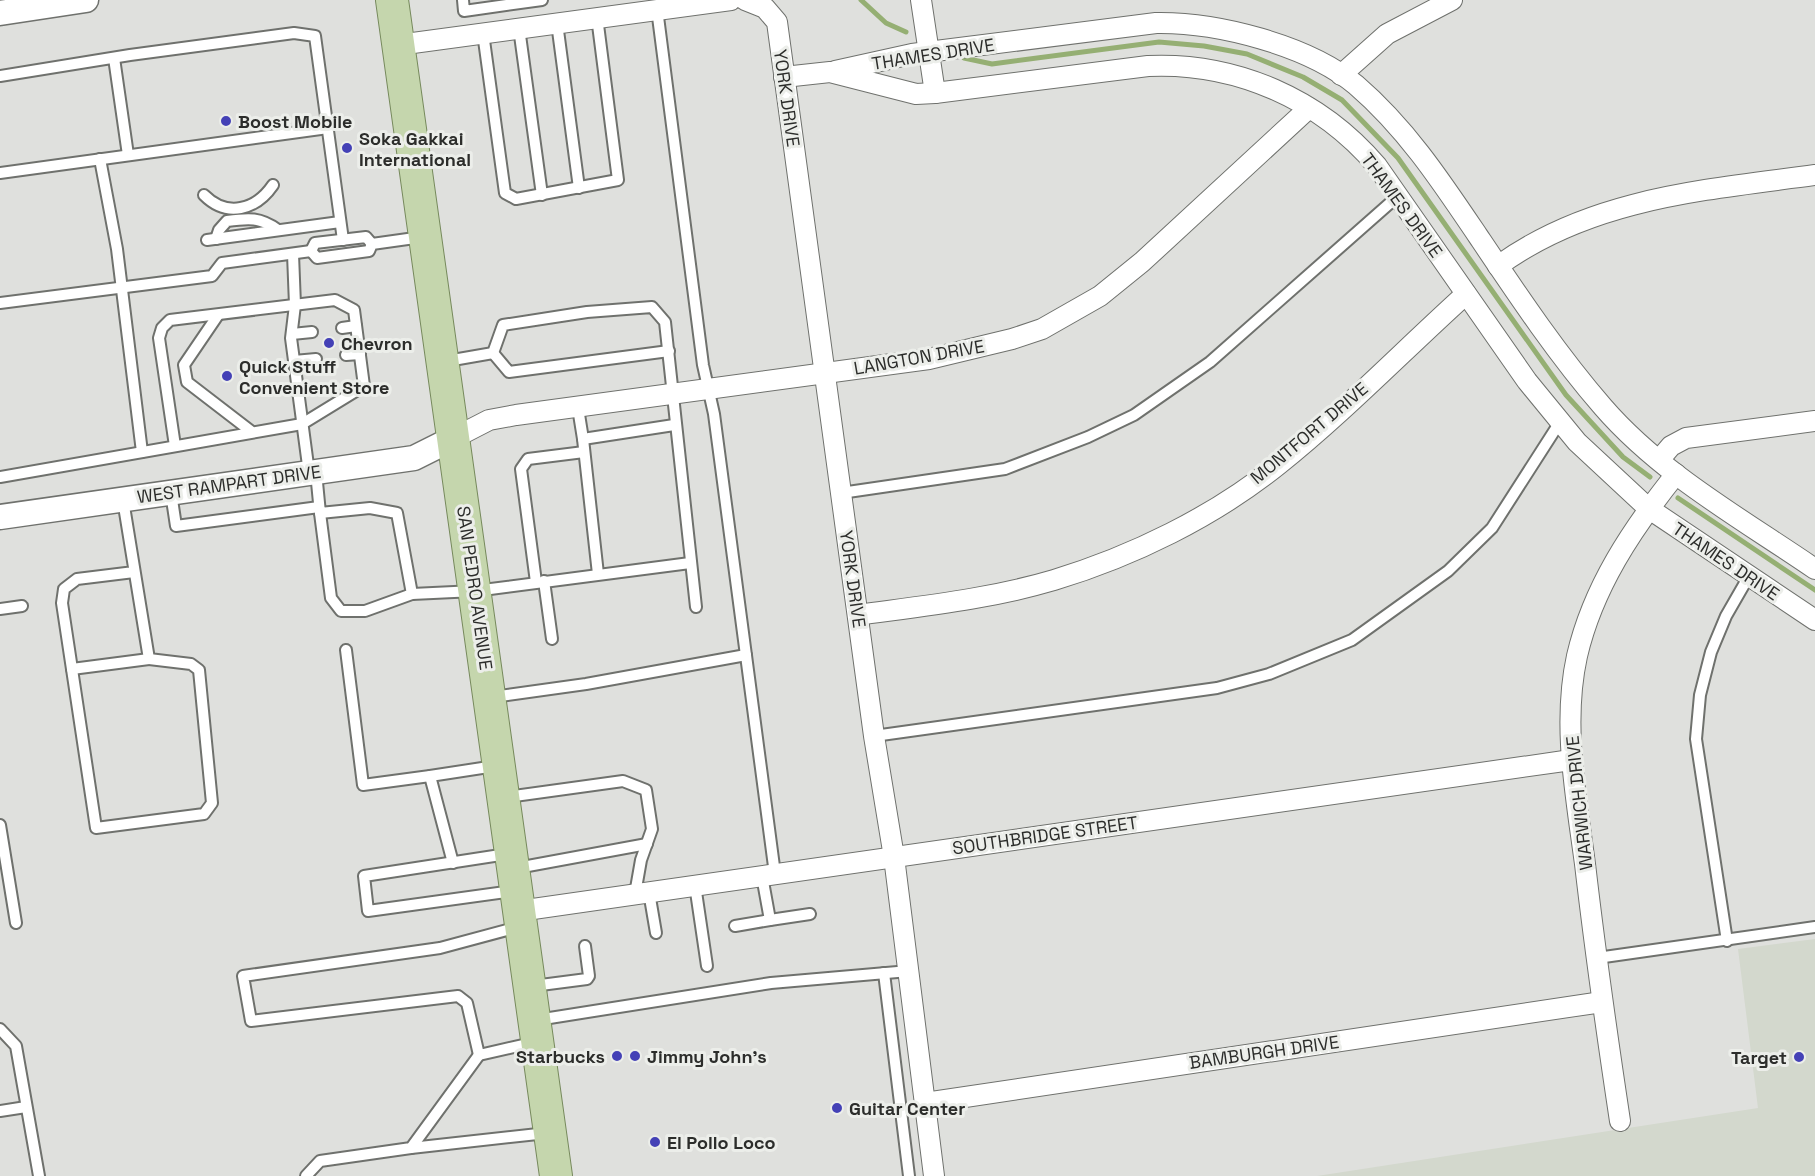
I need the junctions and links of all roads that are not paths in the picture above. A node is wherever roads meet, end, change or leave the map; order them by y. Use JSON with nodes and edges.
{"nodes":[{"id":1,"x":86,"y":0,"type":"edge"},
{"id":2,"x":392,"y":0,"type":"edge"},
{"id":3,"x":463,"y":0,"type":"edge"},
{"id":4,"x":542,"y":0,"type":"edge"},
{"id":5,"x":732,"y":0,"type":"edge"},
{"id":6,"x":745,"y":0,"type":"edge"},
{"id":7,"x":921,"y":0,"type":"edge"},
{"id":8,"x":1452,"y":0,"type":"edge"},
{"id":9,"x":657,"y":9,"type":"junction"},
{"id":10,"x":0,"y":13,"type":"edge"},
{"id":11,"x":597,"y":17,"type":"junction"},
{"id":12,"x":557,"y":23,"type":"junction"},
{"id":13,"x":519,"y":28,"type":"junction"},
{"id":14,"x":483,"y":33,"type":"junction"},
{"id":15,"x":398,"y":45,"type":"junction"},
{"id":16,"x":928,"y":52,"type":"junction"},
{"id":17,"x":114,"y":58,"type":"junction"},
{"id":18,"x":830,"y":72,"type":"junction"},
{"id":19,"x":1341,"y":75,"type":"junction"},
{"id":20,"x":0,"y":76,"type":"edge"},
{"id":21,"x":784,"y":77,"type":"junction"},
{"id":22,"x":934,"y":93,"type":"junction"},
{"id":23,"x":1309,"y":108,"type":"junction"},
{"id":24,"x":328,"y":128,"type":"junction"},
{"id":25,"x":128,"y":155,"type":"junction"},
{"id":26,"x":100,"y":159,"type":"junction"},
{"id":27,"x":0,"y":173,"type":"edge"},
{"id":28,"x":1815,"y":175,"type":"edge"},
{"id":29,"x":273,"y":185,"type":"dead end"},
{"id":30,"x":579,"y":188,"type":"junction"},
{"id":31,"x":204,"y":195,"type":"dead end"},
{"id":32,"x":542,"y":195,"type":"junction"},
{"id":33,"x":1398,"y":196,"type":"junction"},
{"id":34,"x":340,"y":222,"type":"junction"},
{"id":35,"x":278,"y":230,"type":"junction"},
{"id":36,"x":426,"y":236,"type":"junction"},
{"id":37,"x":343,"y":240,"type":"junction"},
{"id":38,"x":372,"y":244,"type":"junction"},
{"id":39,"x":311,"y":251,"type":"junction"},
{"id":40,"x":293,"y":254,"type":"junction"},
{"id":41,"x":1498,"y":266,"type":"junction"},
{"id":42,"x":121,"y":288,"type":"junction"},
{"id":43,"x":1466,"y":294,"type":"junction"},
{"id":44,"x":0,"y":303,"type":"edge"},
{"id":45,"x":295,"y":305,"type":"junction"},
{"id":46,"x":218,"y":315,"type":"junction"},
{"id":47,"x":356,"y":326,"type":"junction"},
{"id":48,"x":342,"y":328,"type":"dead end"},
{"id":49,"x":312,"y":332,"type":"dead end"},
{"id":50,"x":292,"y":334,"type":"junction"},
{"id":51,"x":669,"y":351,"type":"junction"},
{"id":52,"x":493,"y":353,"type":"junction"},
{"id":53,"x":360,"y":354,"type":"junction"},
{"id":54,"x":346,"y":356,"type":"dead end"},
{"id":55,"x":316,"y":359,"type":"dead end"},
{"id":56,"x":294,"y":361,"type":"junction"},
{"id":57,"x":443,"y":362,"type":"junction"},
{"id":58,"x":825,"y":373,"type":"junction"},
{"id":59,"x":710,"y":389,"type":"junction"},
{"id":60,"x":675,"y":396,"type":"junction"},
{"id":61,"x":578,"y":408,"type":"junction"},
{"id":62,"x":1560,"y":422,"type":"junction"},
{"id":63,"x":1815,"y":422,"type":"edge"},
{"id":64,"x":302,"y":424,"type":"junction"},
{"id":65,"x":674,"y":424,"type":"junction"},
{"id":66,"x":252,"y":432,"type":"junction"},
{"id":67,"x":454,"y":438,"type":"junction"},
{"id":68,"x":583,"y":439,"type":"junction"},
{"id":69,"x":175,"y":446,"type":"junction"},
{"id":70,"x":142,"y":452,"type":"junction"},
{"id":71,"x":584,"y":452,"type":"junction"},
{"id":72,"x":1659,"y":460,"type":"junction"},
{"id":73,"x":312,"y":472,"type":"junction"},
{"id":74,"x":1676,"y":474,"type":"junction"},
{"id":75,"x":0,"y":477,"type":"edge"},
{"id":76,"x":171,"y":492,"type":"junction"},
{"id":77,"x":841,"y":493,"type":"junction"},
{"id":78,"x":122,"y":499,"type":"junction"},
{"id":79,"x":1648,"y":508,"type":"junction"},
{"id":80,"x":320,"y":510,"type":"junction"},
{"id":81,"x":0,"y":517,"type":"edge"},
{"id":82,"x":690,"y":563,"type":"junction"},
{"id":83,"x":1815,"y":569,"type":"edge"},
{"id":84,"x":134,"y":572,"type":"junction"},
{"id":85,"x":598,"y":574,"type":"junction"},
{"id":86,"x":1749,"y":576,"type":"junction"},
{"id":87,"x":540,"y":582,"type":"junction"},
{"id":88,"x":475,"y":591,"type":"junction"},
{"id":89,"x":412,"y":594,"type":"junction"},
{"id":90,"x":22,"y":606,"type":"dead end"},
{"id":91,"x":696,"y":607,"type":"dead end"},
{"id":92,"x":0,"y":609,"type":"edge"},
{"id":93,"x":858,"y":615,"type":"junction"},
{"id":94,"x":1815,"y":620,"type":"edge"},
{"id":95,"x":552,"y":639,"type":"dead end"},
{"id":96,"x":346,"y":650,"type":"dead end"},
{"id":97,"x":746,"y":655,"type":"junction"},
{"id":98,"x":149,"y":659,"type":"junction"},
{"id":99,"x":72,"y":669,"type":"junction"},
{"id":100,"x":490,"y":698,"type":"junction"},
{"id":101,"x":874,"y":736,"type":"junction"},
{"id":102,"x":1571,"y":760,"type":"junction"},
{"id":103,"x":499,"y":765,"type":"junction"},
{"id":104,"x":430,"y":776,"type":"junction"},
{"id":105,"x":503,"y":797,"type":"junction"},
{"id":106,"x":0,"y":825,"type":"edge"},
{"id":107,"x":646,"y":844,"type":"junction"},
{"id":108,"x":894,"y":856,"type":"junction"},
{"id":109,"x":453,"y":863,"type":"junction"},
{"id":110,"x":769,"y":875,"type":"junction"},
{"id":111,"x":695,"y":885,"type":"junction"},
{"id":112,"x":516,"y":890,"type":"junction"},
{"id":113,"x":642,"y":893,"type":"junction"},
{"id":114,"x":810,"y":914,"type":"dead end"},
{"id":115,"x":770,"y":920,"type":"junction"},
{"id":116,"x":16,"y":923,"type":"dead end"},
{"id":117,"x":735,"y":926,"type":"dead end"},
{"id":118,"x":1815,"y":927,"type":"edge"},
{"id":119,"x":656,"y":933,"type":"dead end"},
{"id":120,"x":1727,"y":941,"type":"junction"},
{"id":121,"x":585,"y":946,"type":"dead end"},
{"id":122,"x":1596,"y":958,"type":"junction"},
{"id":123,"x":707,"y":966,"type":"dead end"},
{"id":124,"x":909,"y":971,"type":"junction"},
{"id":125,"x":884,"y":973,"type":"junction"},
{"id":126,"x":529,"y":986,"type":"junction"},
{"id":127,"x":1602,"y":1002,"type":"junction"},
{"id":128,"x":0,"y":1029,"type":"edge"},
{"id":129,"x":536,"y":1031,"type":"junction"},
{"id":130,"x":478,"y":1055,"type":"junction"},
{"id":131,"x":925,"y":1103,"type":"junction"},
{"id":132,"x":26,"y":1107,"type":"junction"},
{"id":133,"x":0,"y":1111,"type":"edge"},
{"id":134,"x":1620,"y":1121,"type":"dead end"},
{"id":135,"x":550,"y":1132,"type":"junction"},
{"id":136,"x":411,"y":1148,"type":"junction"},
{"id":137,"x":39,"y":1176,"type":"edge"},
{"id":138,"x":306,"y":1176,"type":"edge"},
{"id":139,"x":556,"y":1176,"type":"edge"},
{"id":140,"x":909,"y":1176,"type":"edge"},
{"id":141,"x":934,"y":1176,"type":"edge"}],
"edges":[{"from":1,"to":10,"type":"street"},
{"from":2,"to":15,"type":"main road","name":"SAN PEDRO AVENUE"},
{"from":3,"to":4,"type":"lane"},
{"from":5,"to":9,"type":"street"},
{"from":6,"to":21,"type":"street","name":"YORK DRIVE"},
{"from":7,"to":16,"type":"street"},
{"from":8,"to":19,"type":"street"},
{"from":9,"to":11,"type":"street"},
{"from":9,"to":59,"type":"lane"},
{"from":11,"to":12,"type":"street"},
{"from":11,"to":30,"type":"lane"},
{"from":12,"to":13,"type":"street"},
{"from":12,"to":30,"type":"lane"},
{"from":13,"to":14,"type":"street"},
{"from":13,"to":32,"type":"lane"},
{"from":14,"to":15,"type":"street"},
{"from":14,"to":32,"type":"lane"},
{"from":15,"to":36,"type":"main road","name":"SAN PEDRO AVENUE"},
{"from":16,"to":18,"type":"street","name":"THAMES DRIVE"},
{"from":16,"to":19,"type":"street","name":"THAMES DRIVE"},
{"from":16,"to":22,"type":"street"},
{"from":17,"to":20,"type":"lane"},
{"from":17,"to":24,"type":"lane"},
{"from":17,"to":25,"type":"lane"},
{"from":18,"to":21,"type":"street","name":"THAMES DRIVE"},
{"from":18,"to":22,"type":"street","name":"THAMES DRIVE"},
{"from":19,"to":41,"type":"street","name":"THAMES DRIVE"},
{"from":21,"to":58,"type":"street","name":"YORK DRIVE"},
{"from":22,"to":23,"type":"street","name":"THAMES DRIVE"},
{"from":23,"to":33,"type":"street","name":"THAMES DRIVE"},
{"from":23,"to":58,"type":"street","name":"LANGTON DRIVE"},
{"from":24,"to":25,"type":"lane"},
{"from":24,"to":34,"type":"lane"},
{"from":25,"to":26,"type":"lane"},
{"from":26,"to":27,"type":"lane"},
{"from":26,"to":42,"type":"lane"},
{"from":28,"to":41,"type":"street"},
{"from":29,"to":31,"type":"lane"},
{"from":30,"to":32,"type":"lane"},
{"from":33,"to":43,"type":"street","name":"THAMES DRIVE"},
{"from":33,"to":77,"type":"lane"},
{"from":34,"to":35,"type":"lane"},
{"from":34,"to":37,"type":"lane"},
{"from":35,"to":35,"type":"lane"},
{"from":36,"to":38,"type":"lane"},
{"from":36,"to":57,"type":"main road","name":"SAN PEDRO AVENUE"},
{"from":37,"to":38,"type":"lane"},
{"from":37,"to":39,"type":"lane"},
{"from":38,"to":39,"type":"lane"},
{"from":39,"to":40,"type":"lane"},
{"from":40,"to":42,"type":"lane"},
{"from":40,"to":45,"type":"lane"},
{"from":41,"to":72,"type":"street","name":"THAMES DRIVE"},
{"from":42,"to":44,"type":"lane"},
{"from":42,"to":70,"type":"lane"},
{"from":43,"to":62,"type":"street","name":"THAMES DRIVE"},
{"from":43,"to":93,"type":"street","name":"MONTFORT DRIVE"},
{"from":45,"to":46,"type":"lane"},
{"from":45,"to":47,"type":"lane"},
{"from":45,"to":50,"type":"lane"},
{"from":46,"to":66,"type":"lane"},
{"from":46,"to":69,"type":"lane"},
{"from":47,"to":48,"type":"lane"},
{"from":47,"to":53,"type":"lane"},
{"from":49,"to":50,"type":"lane"},
{"from":50,"to":56,"type":"lane"},
{"from":51,"to":52,"type":"lane"},
{"from":51,"to":52,"type":"lane"},
{"from":51,"to":60,"type":"lane"},
{"from":52,"to":57,"type":"lane"},
{"from":53,"to":54,"type":"lane"},
{"from":53,"to":64,"type":"lane"},
{"from":55,"to":56,"type":"lane"},
{"from":56,"to":64,"type":"lane"},
{"from":57,"to":67,"type":"main road","name":"SAN PEDRO AVENUE"},
{"from":58,"to":59,"type":"street","name":"LANGTON DRIVE"},
{"from":58,"to":77,"type":"street","name":"YORK DRIVE"},
{"from":59,"to":60,"type":"street","name":"LANGTON DRIVE"},
{"from":59,"to":97,"type":"lane"},
{"from":60,"to":61,"type":"street","name":"LANGTON DRIVE"},
{"from":60,"to":65,"type":"lane"},
{"from":61,"to":67,"type":"street","name":"LANGTON DRIVE"},
{"from":61,"to":68,"type":"lane"},
{"from":62,"to":79,"type":"street","name":"THAMES DRIVE"},
{"from":62,"to":101,"type":"lane"},
{"from":63,"to":72,"type":"street"},
{"from":64,"to":66,"type":"lane"},
{"from":64,"to":73,"type":"lane"},
{"from":65,"to":68,"type":"lane"},
{"from":65,"to":82,"type":"lane"},
{"from":66,"to":69,"type":"lane"},
{"from":67,"to":73,"type":"street","name":"WEST RAMPART DRIVE"},
{"from":67,"to":88,"type":"main road","name":"SAN PEDRO AVENUE"},
{"from":68,"to":71,"type":"lane"},
{"from":69,"to":70,"type":"lane"},
{"from":70,"to":75,"type":"lane"},
{"from":71,"to":85,"type":"lane"},
{"from":71,"to":87,"type":"lane"},
{"from":72,"to":74,"type":"street","name":"THAMES DRIVE"},
{"from":73,"to":76,"type":"street","name":"WEST RAMPART DRIVE"},
{"from":73,"to":80,"type":"lane"},
{"from":74,"to":79,"type":"street","name":"WARWICH DRIVE"},
{"from":74,"to":83,"type":"street","name":"THAMES DRIVE"},
{"from":76,"to":78,"type":"street","name":"WEST RAMPART DRIVE"},
{"from":76,"to":80,"type":"lane"},
{"from":77,"to":93,"type":"street","name":"YORK DRIVE"},
{"from":78,"to":81,"type":"street","name":"WEST RAMPART DRIVE"},
{"from":78,"to":84,"type":"lane"},
{"from":79,"to":86,"type":"street","name":"THAMES DRIVE"},
{"from":79,"to":102,"type":"street","name":"WARWICH DRIVE"},
{"from":80,"to":89,"type":"lane"},
{"from":80,"to":89,"type":"lane"},
{"from":82,"to":85,"type":"lane"},
{"from":82,"to":91,"type":"lane"},
{"from":84,"to":98,"type":"lane"},
{"from":84,"to":99,"type":"lane"},
{"from":85,"to":87,"type":"lane"},
{"from":86,"to":94,"type":"street","name":"THAMES DRIVE"},
{"from":86,"to":120,"type":"lane"},
{"from":87,"to":88,"type":"lane"},
{"from":87,"to":95,"type":"lane"},
{"from":88,"to":89,"type":"lane"},
{"from":88,"to":100,"type":"main road","name":"SAN PEDRO AVENUE"},
{"from":90,"to":92,"type":"lane"},
{"from":93,"to":101,"type":"street","name":"YORK DRIVE"},
{"from":96,"to":104,"type":"lane"},
{"from":97,"to":100,"type":"lane"},
{"from":97,"to":110,"type":"lane"},
{"from":98,"to":99,"type":"lane"},
{"from":98,"to":99,"type":"lane"},
{"from":100,"to":103,"type":"main road","name":"SAN PEDRO AVENUE"},
{"from":101,"to":108,"type":"street","name":"YORK DRIVE"},
{"from":102,"to":108,"type":"street","name":"SOUTHBRIDGE STREET"},
{"from":102,"to":122,"type":"street","name":"WARWICH DRIVE"},
{"from":103,"to":104,"type":"lane"},
{"from":103,"to":105,"type":"main road","name":"SAN PEDRO AVENUE"},
{"from":104,"to":109,"type":"lane"},
{"from":105,"to":107,"type":"lane"},
{"from":105,"to":112,"type":"main road","name":"SAN PEDRO AVENUE"},
{"from":106,"to":116,"type":"lane"},
{"from":107,"to":112,"type":"lane"},
{"from":107,"to":113,"type":"lane"},
{"from":108,"to":110,"type":"street","name":"SOUTHBRIDGE STREET"},
{"from":108,"to":124,"type":"street","name":"YORK DRIVE"},
{"from":109,"to":112,"type":"lane"},
{"from":109,"to":112,"type":"lane"},
{"from":110,"to":111,"type":"street","name":"SOUTHBRIDGE STREET"},
{"from":110,"to":115,"type":"lane"},
{"from":111,"to":113,"type":"street","name":"SOUTHBRIDGE STREET"},
{"from":111,"to":123,"type":"lane"},
{"from":112,"to":113,"type":"street","name":"SOUTHBRIDGE STREET"},
{"from":112,"to":126,"type":"main road","name":"SAN PEDRO AVENUE"},
{"from":112,"to":130,"type":"lane"},
{"from":113,"to":119,"type":"lane"},
{"from":114,"to":115,"type":"lane"},
{"from":115,"to":117,"type":"lane"},
{"from":118,"to":120,"type":"lane"},
{"from":120,"to":122,"type":"lane"},
{"from":121,"to":126,"type":"lane"},
{"from":122,"to":127,"type":"street","name":"WARWICH DRIVE"},
{"from":124,"to":125,"type":"lane"},
{"from":124,"to":131,"type":"street","name":"YORK DRIVE"},
{"from":125,"to":129,"type":"lane"},
{"from":125,"to":140,"type":"lane"},
{"from":126,"to":129,"type":"main road","name":"SAN PEDRO AVENUE"},
{"from":127,"to":131,"type":"street","name":"BAMBURGH DRIVE"},
{"from":127,"to":134,"type":"street","name":"WARWICH DRIVE"},
{"from":128,"to":132,"type":"lane"},
{"from":129,"to":130,"type":"lane"},
{"from":129,"to":135,"type":"main road","name":"SAN PEDRO AVENUE"},
{"from":130,"to":136,"type":"lane"},
{"from":131,"to":141,"type":"street","name":"YORK DRIVE"},
{"from":132,"to":133,"type":"lane"},
{"from":132,"to":137,"type":"lane"},
{"from":135,"to":136,"type":"lane"},
{"from":135,"to":139,"type":"main road","name":"SAN PEDRO AVENUE"},
{"from":136,"to":138,"type":"lane"}]}
